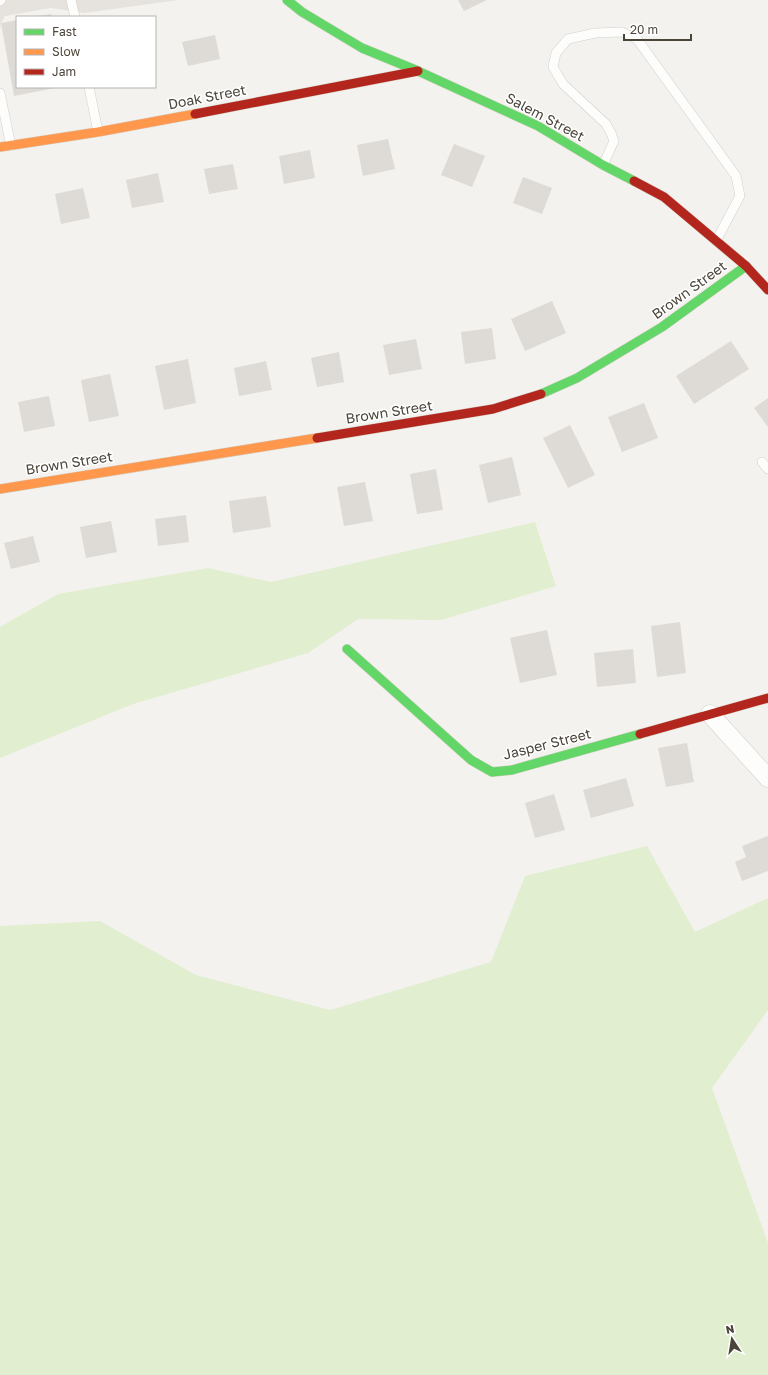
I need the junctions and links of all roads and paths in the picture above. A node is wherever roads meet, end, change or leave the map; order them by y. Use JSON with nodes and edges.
{"nodes":[{"id":1,"x":70,"y":0,"type":"edge"},
{"id":2,"x":287,"y":0,"type":"edge"},
{"id":3,"x":75,"y":16,"type":"edge"},
{"id":4,"x":418,"y":71,"type":"junction"},
{"id":5,"x":89,"y":88,"type":"edge"},
{"id":6,"x":0,"y":94,"type":"edge"},
{"id":7,"x":98,"y":132,"type":"junction"},
{"id":8,"x":11,"y":146,"type":"junction"},
{"id":9,"x":0,"y":148,"type":"edge"},
{"id":10,"x":603,"y":165,"type":"junction"},
{"id":11,"x":716,"y":241,"type":"junction"},
{"id":12,"x":746,"y":266,"type":"junction"},
{"id":13,"x":768,"y":290,"type":"edge"},
{"id":14,"x":0,"y":489,"type":"edge"},
{"id":15,"x":347,"y":649,"type":"dead end"},
{"id":16,"x":768,"y":698,"type":"edge"},
{"id":17,"x":710,"y":714,"type":"junction"},
{"id":18,"x":768,"y":778,"type":"edge"}],
"edges":[{"from":1,"to":3,"type":"lane"},
{"from":2,"to":4,"type":"street","name":"Salem Street"},
{"from":4,"to":7,"type":"street","name":"Doak Street"},
{"from":4,"to":10,"type":"street","name":"Salem Street"},
{"from":5,"to":7,"type":"lane"},
{"from":6,"to":8,"type":"lane"},
{"from":7,"to":8,"type":"street","name":"Doak Street"},
{"from":8,"to":9,"type":"street","name":"Doak Street"},
{"from":10,"to":11,"type":"street","name":"Salem Street"},
{"from":10,"to":11,"type":"lane"},
{"from":11,"to":12,"type":"street","name":"Salem Street"},
{"from":12,"to":13,"type":"street","name":"Salem Street"},
{"from":12,"to":14,"type":"street","name":"Brown Street"},
{"from":15,"to":17,"type":"street","name":"Jasper Street"},
{"from":16,"to":17,"type":"street","name":"Jasper Street"},
{"from":17,"to":18,"type":"street"}]}
